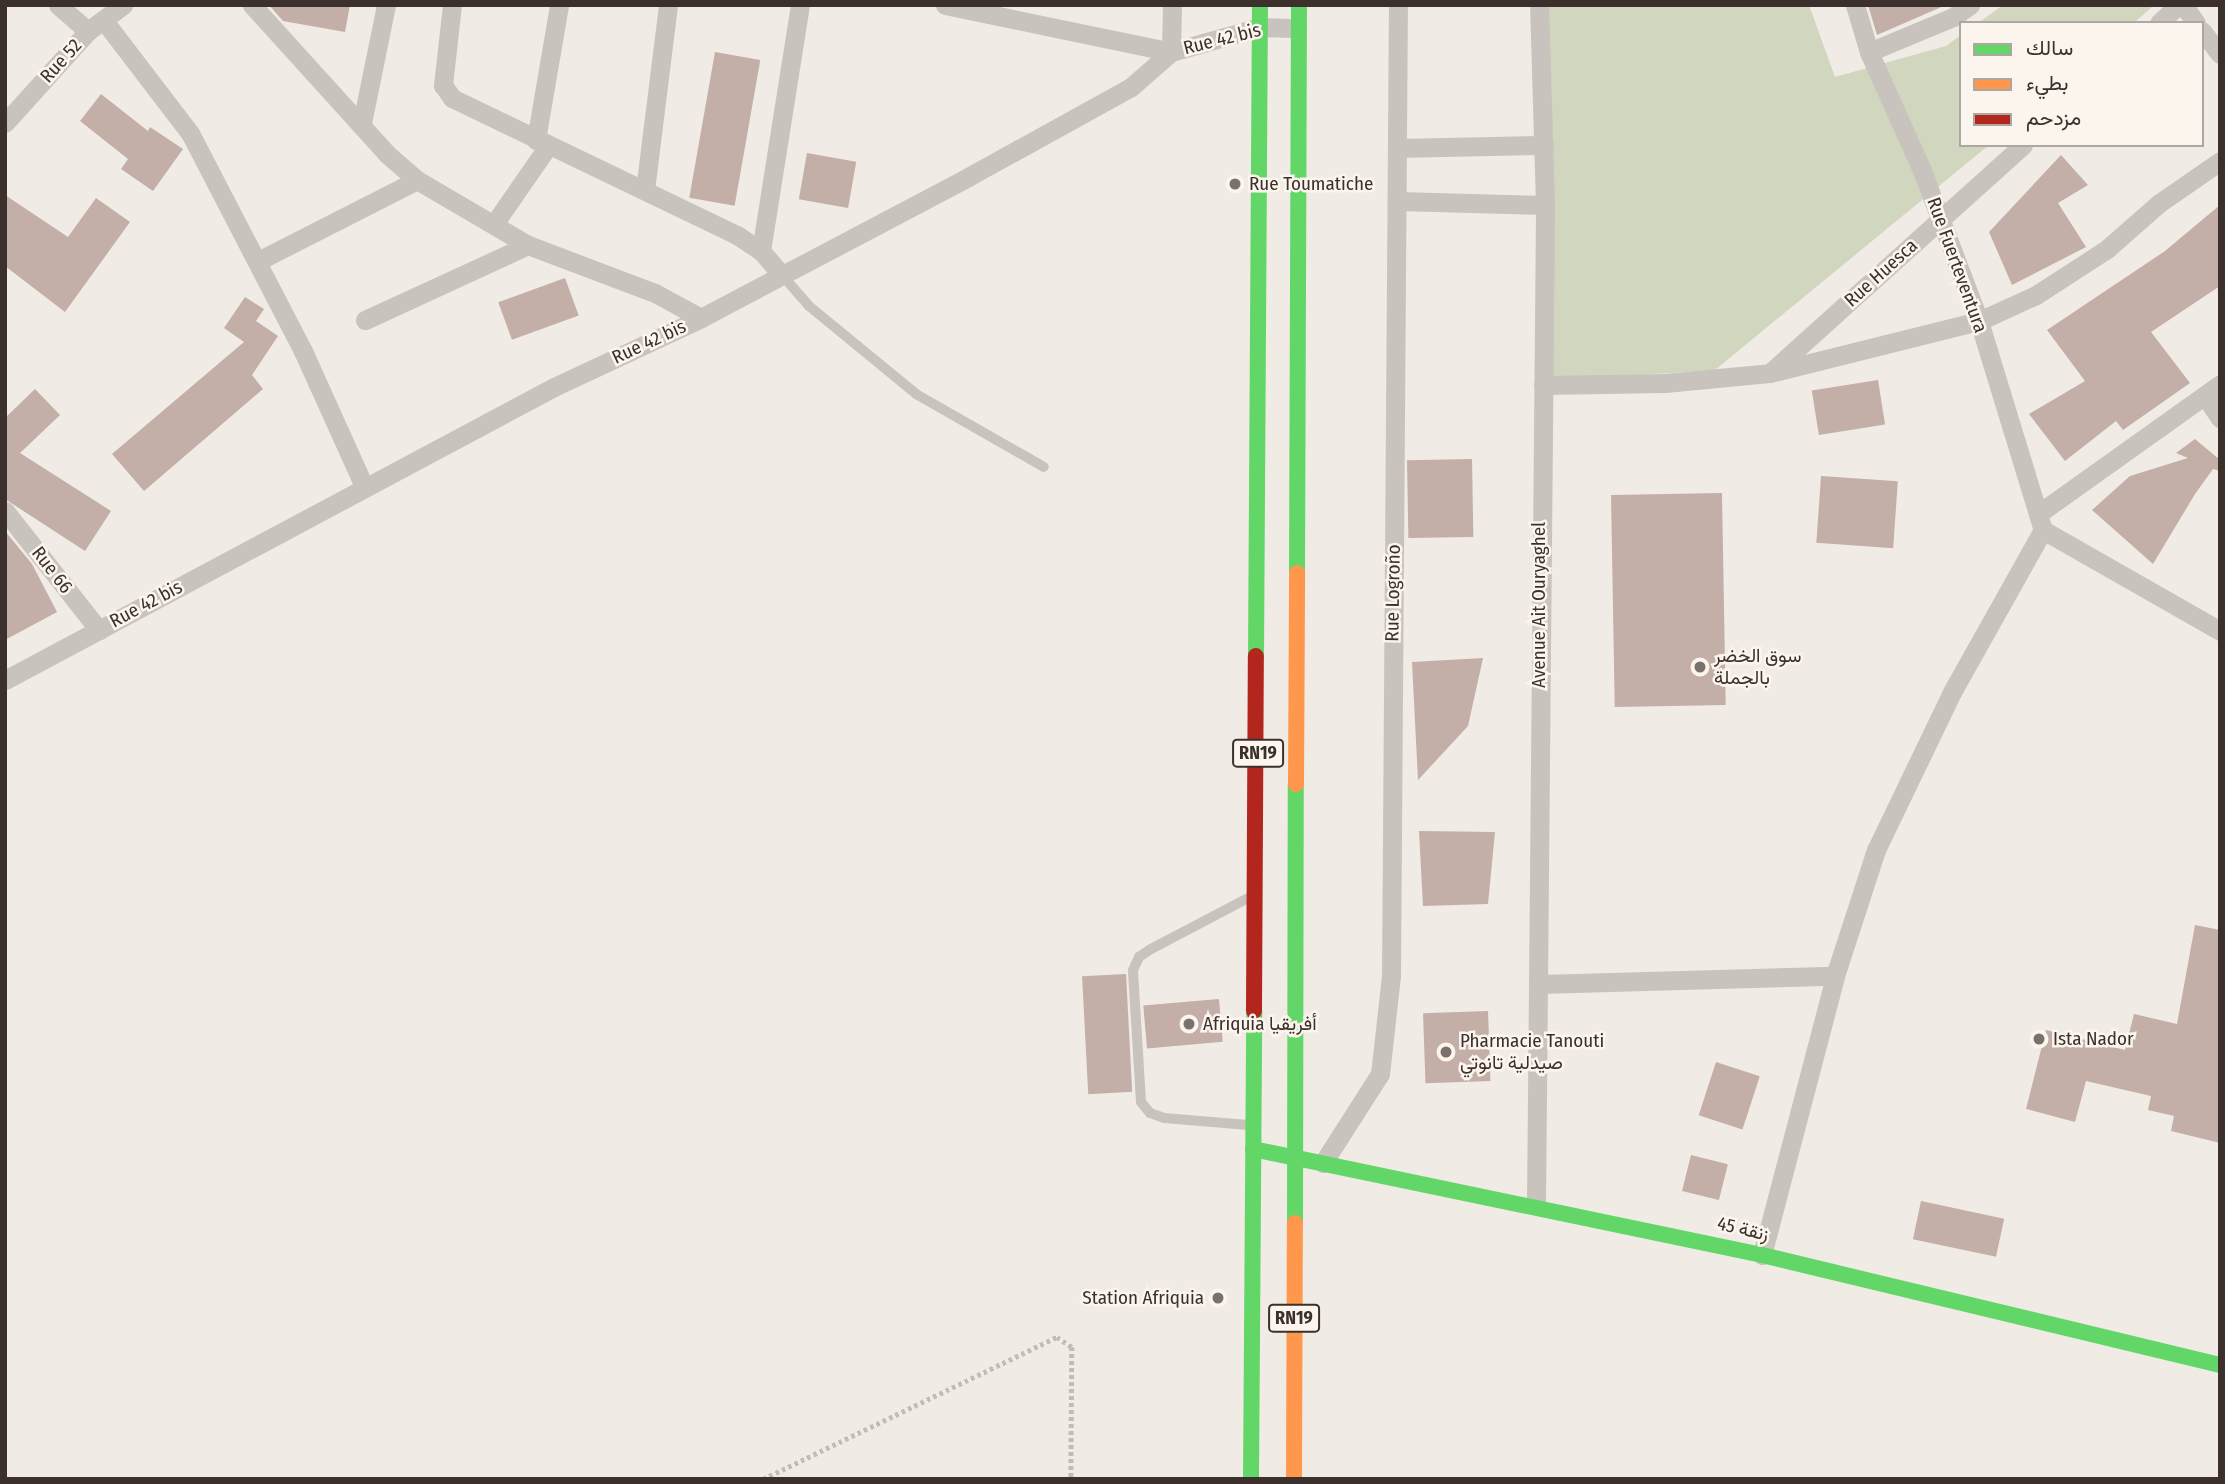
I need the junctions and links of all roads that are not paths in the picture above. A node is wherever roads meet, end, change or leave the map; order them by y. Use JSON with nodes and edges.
{"nodes":[{"id":1,"x":58,"y":5,"type":"edge"},
{"id":2,"x":123,"y":5,"type":"edge"},
{"id":3,"x":252,"y":5,"type":"edge"},
{"id":4,"x":386,"y":5,"type":"edge"},
{"id":5,"x":452,"y":5,"type":"edge"},
{"id":6,"x":559,"y":5,"type":"edge"},
{"id":7,"x":668,"y":5,"type":"edge"},
{"id":8,"x":800,"y":5,"type":"edge"},
{"id":9,"x":946,"y":5,"type":"edge"},
{"id":10,"x":1172,"y":5,"type":"edge"},
{"id":11,"x":1260,"y":5,"type":"edge"},
{"id":12,"x":1299,"y":5,"type":"edge"},
{"id":13,"x":1398,"y":5,"type":"edge"},
{"id":14,"x":1539,"y":5,"type":"edge"},
{"id":15,"x":1855,"y":5,"type":"edge"},
{"id":16,"x":1970,"y":5,"type":"edge"},
{"id":17,"x":2181,"y":5,"type":"edge"},
{"id":18,"x":1028,"y":13,"type":"edge"},
{"id":19,"x":2161,"y":21,"type":"edge"},
{"id":20,"x":2194,"y":21,"type":"edge"},
{"id":21,"x":97,"y":26,"type":"junction"},
{"id":22,"x":1260,"y":27,"type":"junction"},
{"id":23,"x":1297,"y":29,"type":"junction"},
{"id":24,"x":2204,"y":34,"type":"edge"},
{"id":25,"x":1171,"y":52,"type":"junction"},
{"id":26,"x":1869,"y":52,"type":"junction"},
{"id":27,"x":2220,"y":54,"type":"edge"},
{"id":28,"x":5,"y":123,"type":"edge"},
{"id":29,"x":362,"y":123,"type":"junction"},
{"id":30,"x":542,"y":143,"type":"junction"},
{"id":31,"x":1544,"y":145,"type":"junction"},
{"id":32,"x":2021,"y":147,"type":"edge"},
{"id":33,"x":1397,"y":148,"type":"junction"},
{"id":34,"x":2220,"y":161,"type":"edge"},
{"id":35,"x":417,"y":180,"type":"junction"},
{"id":36,"x":645,"y":190,"type":"junction"},
{"id":37,"x":1398,"y":201,"type":"junction"},
{"id":38,"x":1545,"y":205,"type":"junction"},
{"id":39,"x":1940,"y":219,"type":"junction"},
{"id":40,"x":494,"y":224,"type":"junction"},
{"id":41,"x":528,"y":245,"type":"junction"},
{"id":42,"x":761,"y":251,"type":"junction"},
{"id":43,"x":258,"y":261,"type":"junction"},
{"id":44,"x":782,"y":275,"type":"junction"},
{"id":45,"x":701,"y":318,"type":"junction"},
{"id":46,"x":365,"y":320,"type":"dead end"},
{"id":47,"x":1979,"y":321,"type":"junction"},
{"id":48,"x":1770,"y":373,"type":"junction"},
{"id":49,"x":1543,"y":385,"type":"junction"},
{"id":50,"x":2212,"y":390,"type":"edge"},
{"id":51,"x":2220,"y":418,"type":"edge"},
{"id":52,"x":1044,"y":467,"type":"dead end"},
{"id":53,"x":364,"y":486,"type":"junction"},
{"id":54,"x":5,"y":511,"type":"edge"},
{"id":55,"x":2040,"y":522,"type":"junction"},
{"id":56,"x":99,"y":630,"type":"junction"},
{"id":57,"x":2220,"y":631,"type":"edge"},
{"id":58,"x":5,"y":680,"type":"edge"},
{"id":59,"x":1258,"y":893,"type":"junction"},
{"id":60,"x":1835,"y":976,"type":"junction"},
{"id":61,"x":1540,"y":984,"type":"junction"},
{"id":62,"x":1253,"y":1125,"type":"junction"},
{"id":63,"x":1253,"y":1149,"type":"junction"},
{"id":64,"x":1295,"y":1157,"type":"junction"},
{"id":65,"x":1323,"y":1163,"type":"junction"},
{"id":66,"x":1536,"y":1205,"type":"junction"},
{"id":67,"x":1762,"y":1255,"type":"junction"},
{"id":68,"x":2220,"y":1365,"type":"edge"},
{"id":69,"x":1251,"y":1479,"type":"edge"},
{"id":70,"x":1294,"y":1479,"type":"edge"}],
"edges":[{"from":1,"to":21,"type":"street"},
{"from":2,"to":21,"type":"street","name":"Rue 52"},
{"from":3,"to":29,"type":"street"},
{"from":4,"to":29,"type":"street"},
{"from":5,"to":30,"type":"street"},
{"from":6,"to":30,"type":"street"},
{"from":7,"to":36,"type":"street"},
{"from":8,"to":42,"type":"street"},
{"from":9,"to":18,"type":"street"},
{"from":10,"to":25,"type":"street"},
{"from":11,"to":22,"type":"main road","number":"RN19"},
{"from":12,"to":23,"type":"main road","number":"RN19"},
{"from":13,"to":33,"type":"street","name":"Rue Logroño"},
{"from":14,"to":31,"type":"street","name":"Avenue Ait Ouryaghel"},
{"from":15,"to":26,"type":"street","name":"Rue Fuerteventura"},
{"from":16,"to":26,"type":"street"},
{"from":17,"to":19,"type":"street"},
{"from":17,"to":20,"type":"street"},
{"from":18,"to":25,"type":"street"},
{"from":21,"to":28,"type":"street","name":"Rue 52"},
{"from":21,"to":43,"type":"street"},
{"from":22,"to":23,"type":"street","name":"Rue 42 bis"},
{"from":22,"to":25,"type":"street","name":"Rue 42 bis"},
{"from":22,"to":59,"type":"main road","number":"RN19"},
{"from":23,"to":64,"type":"main road","number":"RN19"},
{"from":24,"to":27,"type":"street"},
{"from":25,"to":44,"type":"street","name":"Rue 42 bis"},
{"from":26,"to":39,"type":"street","name":"Rue Fuerteventura"},
{"from":29,"to":35,"type":"street"},
{"from":30,"to":36,"type":"street"},
{"from":30,"to":40,"type":"street"},
{"from":31,"to":33,"type":"street"},
{"from":31,"to":38,"type":"street","name":"Avenue Ait Ouryaghel"},
{"from":32,"to":39,"type":"street","name":"Rue Huesca"},
{"from":33,"to":37,"type":"street","name":"Rue Logroño"},
{"from":34,"to":47,"type":"street"},
{"from":35,"to":40,"type":"street"},
{"from":35,"to":43,"type":"street"},
{"from":36,"to":42,"type":"street"},
{"from":37,"to":38,"type":"street"},
{"from":37,"to":65,"type":"street","name":"Rue Logroño"},
{"from":38,"to":49,"type":"street","name":"Avenue Ait Ouryaghel"},
{"from":39,"to":47,"type":"street","name":"Rue Fuerteventura"},
{"from":39,"to":48,"type":"street","name":"Rue Huesca"},
{"from":40,"to":41,"type":"street"},
{"from":41,"to":45,"type":"street"},
{"from":41,"to":46,"type":"street"},
{"from":42,"to":44,"type":"street"},
{"from":43,"to":53,"type":"street"},
{"from":44,"to":45,"type":"street","name":"Rue 42 bis"},
{"from":44,"to":52,"type":"lane"},
{"from":45,"to":53,"type":"street","name":"Rue 42 bis"},
{"from":47,"to":48,"type":"street"},
{"from":47,"to":55,"type":"street","name":"Rue Fuerteventura"},
{"from":48,"to":49,"type":"street"},
{"from":49,"to":61,"type":"street","name":"Avenue Ait Ouryaghel"},
{"from":50,"to":51,"type":"street"},
{"from":50,"to":55,"type":"street"},
{"from":53,"to":56,"type":"street","name":"Rue 42 bis"},
{"from":54,"to":56,"type":"street","name":"Rue 66"},
{"from":55,"to":57,"type":"street"},
{"from":55,"to":60,"type":"street"},
{"from":56,"to":58,"type":"street","name":"Rue 42 bis"},
{"from":59,"to":62,"type":"main road","number":"RN19"},
{"from":59,"to":62,"type":"lane"},
{"from":60,"to":61,"type":"street"},
{"from":60,"to":67,"type":"street"},
{"from":61,"to":66,"type":"street","name":"Avenue Ait Ouryaghel"},
{"from":62,"to":63,"type":"main road","number":"RN19"},
{"from":63,"to":64,"type":"main road","name":"زنقة 45"},
{"from":63,"to":69,"type":"main road","number":"RN19"},
{"from":64,"to":65,"type":"main road","name":"زنقة 45"},
{"from":64,"to":70,"type":"main road","number":"RN19"},
{"from":65,"to":66,"type":"main road","name":"زنقة 45"},
{"from":66,"to":67,"type":"main road","name":"زنقة 45"},
{"from":67,"to":68,"type":"main road","name":"زنقة 45"}]}
